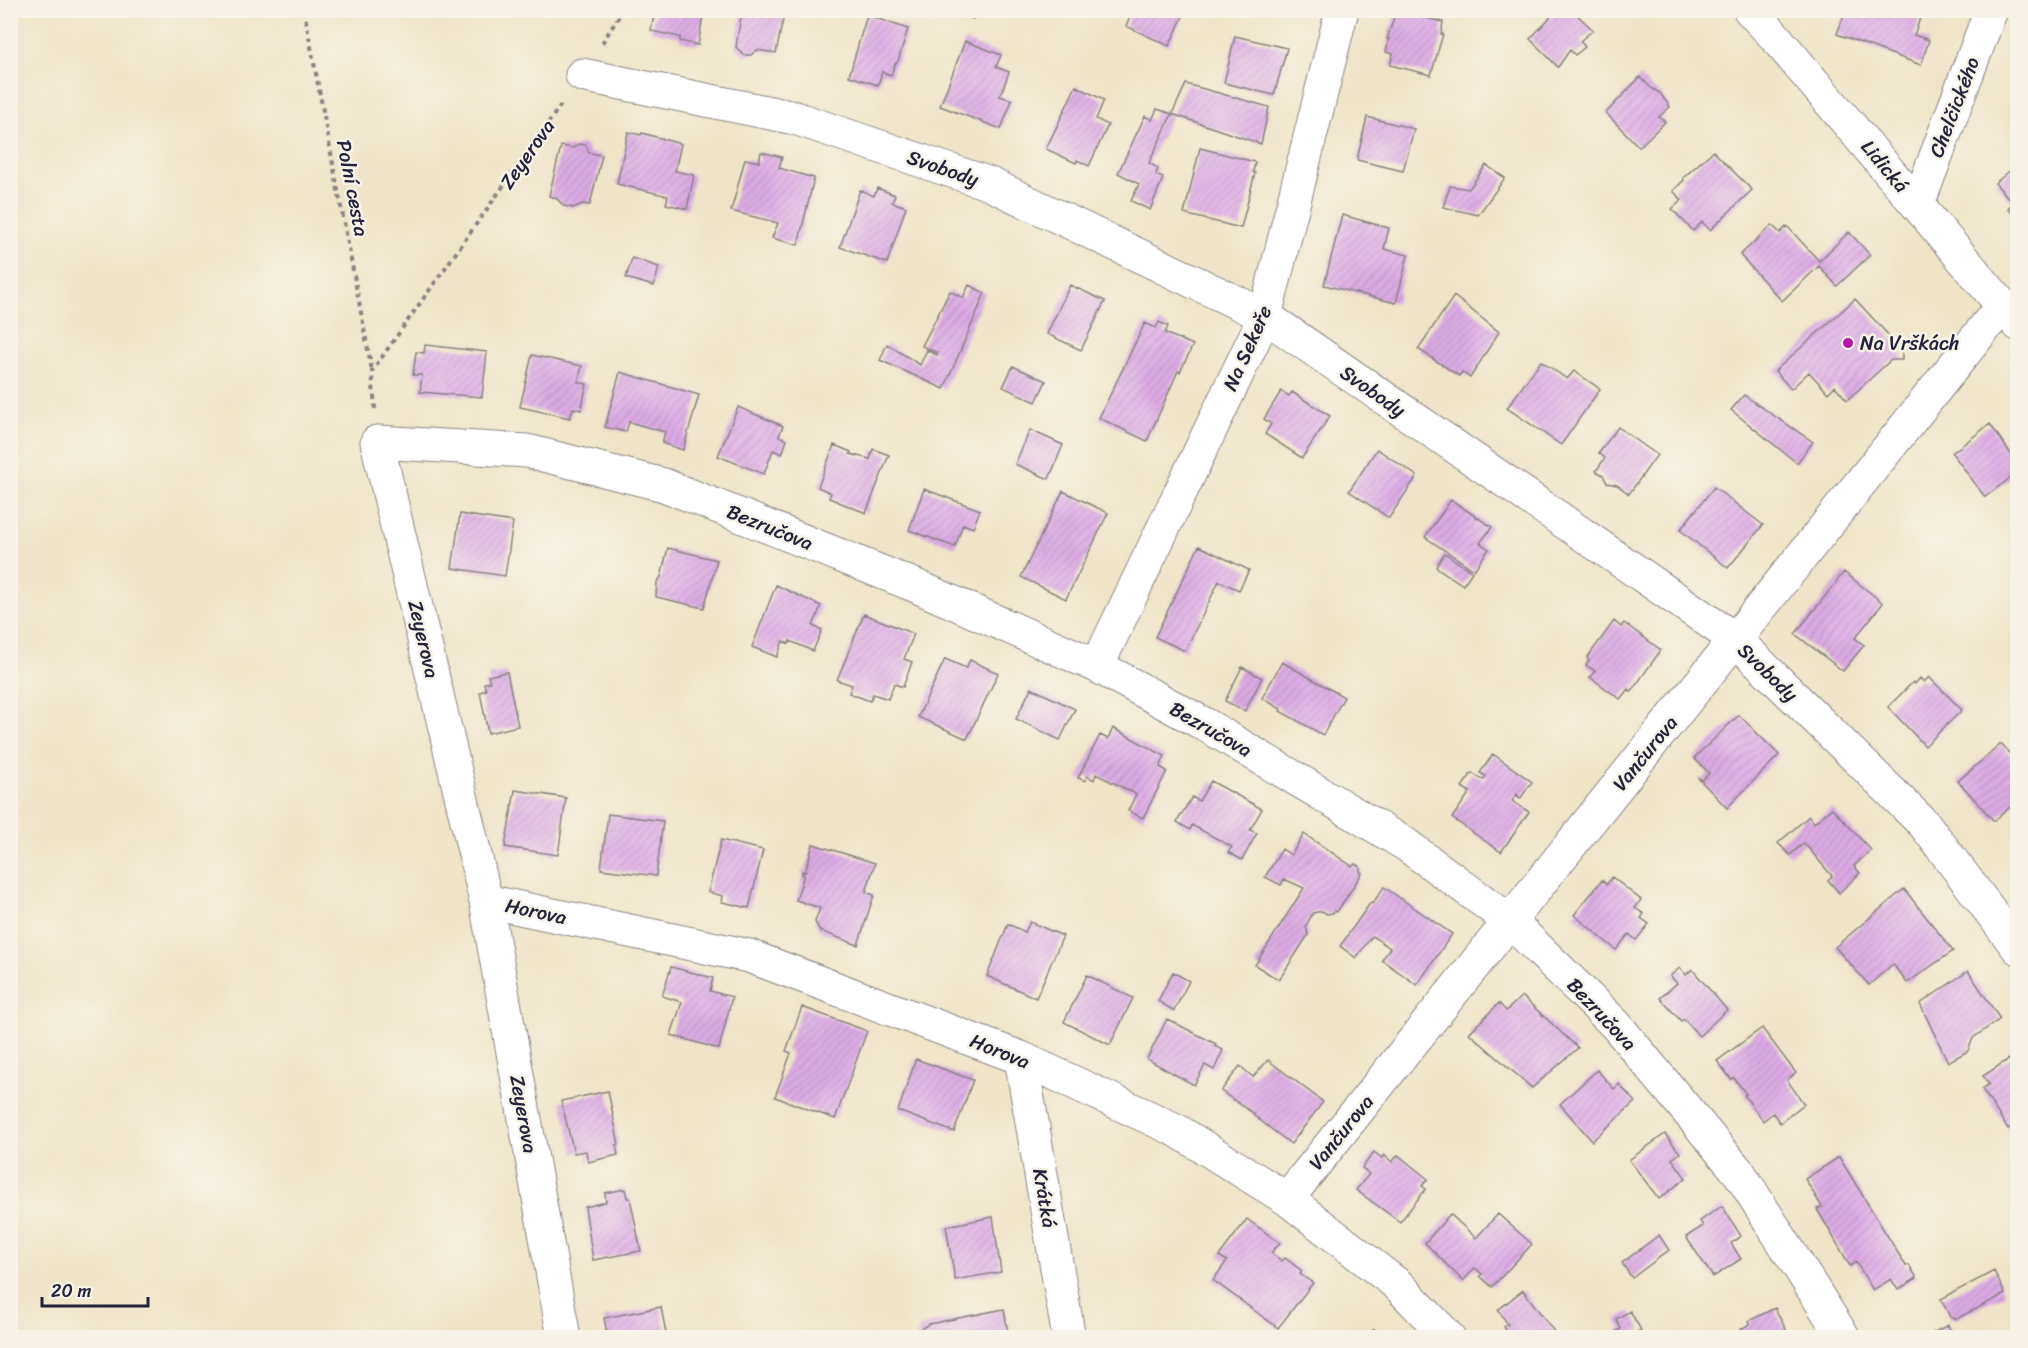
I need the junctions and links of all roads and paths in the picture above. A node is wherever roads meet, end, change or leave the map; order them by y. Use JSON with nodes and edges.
{"nodes":[{"id":1,"x":304,"y":10,"type":"edge"},
{"id":2,"x":623,"y":10,"type":"edge"},
{"id":3,"x":1750,"y":10,"type":"edge"},
{"id":4,"x":1991,"y":10,"type":"edge"},
{"id":5,"x":1332,"y":14,"type":"edge"},
{"id":6,"x":582,"y":75,"type":"junction"},
{"id":7,"x":1918,"y":204,"type":"junction"},
{"id":8,"x":2010,"y":315,"type":"edge"},
{"id":9,"x":1265,"y":316,"type":"junction"},
{"id":10,"x":372,"y":371,"type":"junction"},
{"id":11,"x":377,"y":442,"type":"junction"},
{"id":12,"x":1736,"y":640,"type":"junction"},
{"id":13,"x":1097,"y":666,"type":"junction"},
{"id":14,"x":486,"y":901,"type":"junction"},
{"id":15,"x":1510,"y":921,"type":"junction"},
{"id":16,"x":2018,"y":948,"type":"edge"},
{"id":17,"x":1022,"y":1058,"type":"junction"},
{"id":18,"x":1287,"y":1199,"type":"junction"},
{"id":19,"x":564,"y":1338,"type":"edge"},
{"id":20,"x":1069,"y":1338,"type":"edge"},
{"id":21,"x":1449,"y":1338,"type":"edge"},
{"id":22,"x":1844,"y":1338,"type":"edge"}],
"edges":[{"from":1,"to":10,"type":"path","name":"Polní cesta"},
{"from":2,"to":6,"type":"path","name":"Zeyerova"},
{"from":3,"to":7,"type":"street","name":"Lidická"},
{"from":4,"to":7,"type":"street","name":"Chelčického"},
{"from":5,"to":9,"type":"street","name":"Na Sekeře"},
{"from":6,"to":9,"type":"street","name":"Svobody"},
{"from":6,"to":10,"type":"path","name":"Zeyerova"},
{"from":7,"to":8,"type":"street","name":"Lidická"},
{"from":8,"to":12,"type":"street","name":"Vančurova"},
{"from":9,"to":12,"type":"street","name":"Svobody"},
{"from":9,"to":13,"type":"street","name":"Na Sekeře"},
{"from":10,"to":11,"type":"path"},
{"from":11,"to":13,"type":"street","name":"Bezručova"},
{"from":11,"to":14,"type":"street","name":"Zeyerova"},
{"from":12,"to":15,"type":"street","name":"Vančurova"},
{"from":12,"to":16,"type":"street","name":"Svobody"},
{"from":13,"to":15,"type":"street","name":"Bezručova"},
{"from":14,"to":17,"type":"street","name":"Horova"},
{"from":14,"to":19,"type":"street","name":"Zeyerova"},
{"from":15,"to":18,"type":"street","name":"Vančurova"},
{"from":15,"to":22,"type":"street","name":"Bezručova"},
{"from":17,"to":18,"type":"street","name":"Horova"},
{"from":17,"to":20,"type":"street","name":"Krátká"},
{"from":18,"to":21,"type":"street","name":"Horova"}]}
